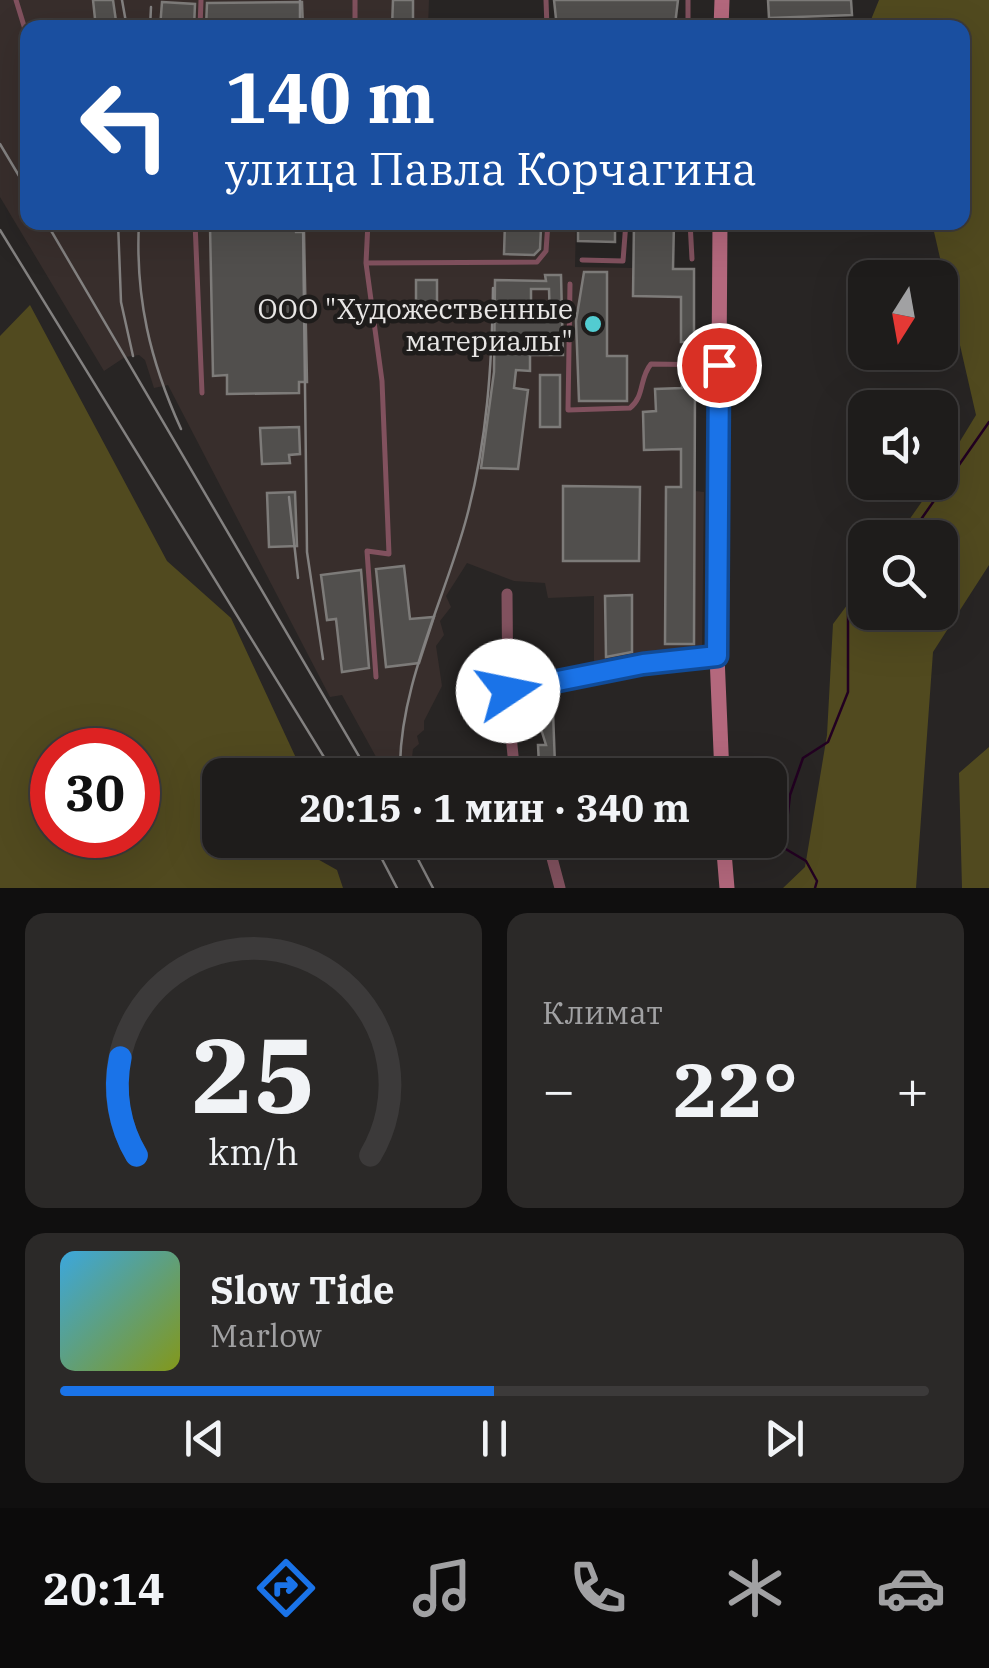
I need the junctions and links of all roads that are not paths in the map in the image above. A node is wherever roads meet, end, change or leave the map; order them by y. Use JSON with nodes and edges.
{"nodes":[{"id":1,"x":196,"y":230,"type":"edge"},
{"id":2,"x":368,"y":230,"type":"edge"},
{"id":3,"x":547,"y":230,"type":"edge"},
{"id":4,"x":625,"y":230,"type":"edge"},
{"id":5,"x":690,"y":230,"type":"edge"},
{"id":6,"x":720,"y":230,"type":"edge"},
{"id":7,"x":582,"y":260,"type":"dead end"},
{"id":8,"x":692,"y":260,"type":"dead end"},
{"id":9,"x":366,"y":263,"type":"junction"},
{"id":10,"x":570,"y":284,"type":"dead end"},
{"id":11,"x":719,"y":365,"type":"junction"},
{"id":12,"x":202,"y":393,"type":"dead end"},
{"id":13,"x":507,"y":594,"type":"dead end"},
{"id":14,"x":717,"y":656,"type":"junction"},
{"id":15,"x":376,"y":677,"type":"dead end"},
{"id":16,"x":508,"y":691,"type":"junction"},
{"id":17,"x":514,"y":758,"type":"edge"},
{"id":18,"x":721,"y":758,"type":"edge"},
{"id":19,"x":552,"y":858,"type":"edge"},
{"id":20,"x":724,"y":858,"type":"edge"},
{"id":21,"x":560,"y":888,"type":"edge"},
{"id":22,"x":726,"y":888,"type":"edge"}],
"edges":[{"from":1,"to":12,"type":"lane"},
{"from":2,"to":9,"type":"lane"},
{"from":3,"to":9,"type":"lane"},
{"from":4,"to":7,"type":"lane"},
{"from":5,"to":8,"type":"lane"},
{"from":6,"to":11,"type":"main road"},
{"from":9,"to":15,"type":"lane"},
{"from":10,"to":11,"type":"lane"},
{"from":11,"to":14,"type":"main road"},
{"from":13,"to":16,"type":"street"},
{"from":14,"to":16,"type":"street"},
{"from":14,"to":18,"type":"main road"},
{"from":16,"to":17,"type":"street"},
{"from":19,"to":21,"type":"street"},
{"from":20,"to":22,"type":"main road"}]}
